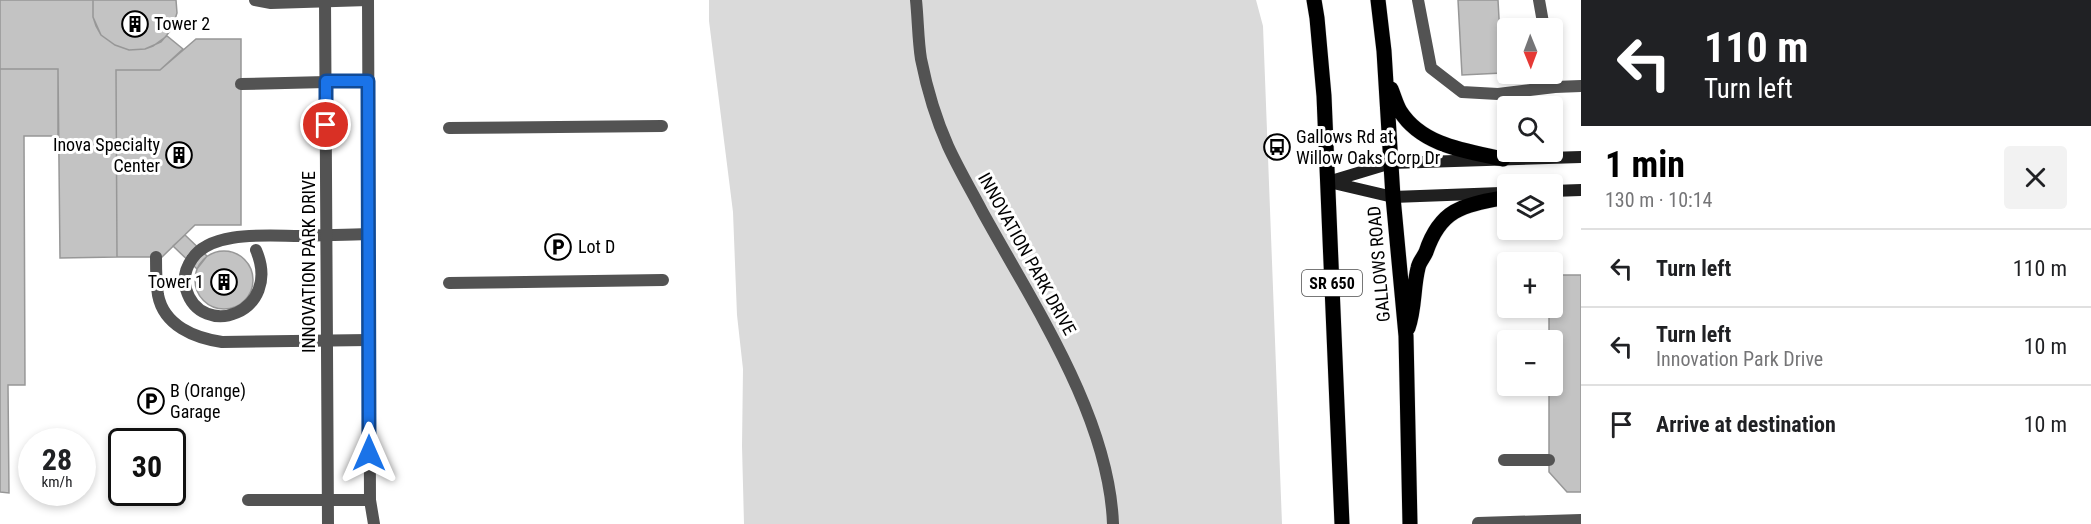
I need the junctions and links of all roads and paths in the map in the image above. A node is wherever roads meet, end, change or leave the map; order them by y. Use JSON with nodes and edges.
{"nodes":[{"id":1,"x":255,"y":0,"type":"edge"},
{"id":2,"x":326,"y":0,"type":"edge"},
{"id":3,"x":368,"y":0,"type":"edge"},
{"id":4,"x":916,"y":0,"type":"edge"},
{"id":5,"x":1314,"y":0,"type":"edge"},
{"id":6,"x":1378,"y":0,"type":"edge"},
{"id":7,"x":1418,"y":0,"type":"edge"},
{"id":8,"x":1539,"y":0,"type":"edge"},
{"id":9,"x":1542,"y":18,"type":"edge"},
{"id":10,"x":1386,"y":78,"type":"junction"},
{"id":11,"x":326,"y":81,"type":"junction"},
{"id":12,"x":368,"y":81,"type":"junction"},
{"id":13,"x":241,"y":84,"type":"dead end"},
{"id":14,"x":1554,"y":84,"type":"edge"},
{"id":15,"x":1581,"y":86,"type":"edge"},
{"id":16,"x":1555,"y":87,"type":"junction"},
{"id":17,"x":662,"y":126,"type":"dead end"},
{"id":18,"x":449,"y":128,"type":"dead end"},
{"id":19,"x":1563,"y":157,"type":"edge"},
{"id":20,"x":1581,"y":157,"type":"edge"},
{"id":21,"x":1497,"y":158,"type":"edge"},
{"id":22,"x":1497,"y":159,"type":"edge"},
{"id":23,"x":1391,"y":163,"type":"junction"},
{"id":24,"x":1328,"y":182,"type":"junction"},
{"id":25,"x":1581,"y":190,"type":"edge"},
{"id":26,"x":1563,"y":191,"type":"edge"},
{"id":27,"x":1497,"y":195,"type":"edge"},
{"id":28,"x":1393,"y":197,"type":"junction"},
{"id":29,"x":1497,"y":198,"type":"edge"},
{"id":30,"x":368,"y":234,"type":"junction"},
{"id":31,"x":327,"y":235,"type":"junction"},
{"id":32,"x":256,"y":250,"type":"dead end"},
{"id":33,"x":156,"y":257,"type":"dead end"},
{"id":34,"x":663,"y":280,"type":"dead end"},
{"id":35,"x":449,"y":283,"type":"dead end"},
{"id":36,"x":1406,"y":336,"type":"junction"},
{"id":37,"x":327,"y":340,"type":"junction"},
{"id":38,"x":369,"y":340,"type":"junction"},
{"id":39,"x":1504,"y":460,"type":"dead end"},
{"id":40,"x":1549,"y":460,"type":"dead end"},
{"id":41,"x":248,"y":500,"type":"dead end"},
{"id":42,"x":328,"y":500,"type":"junction"},
{"id":43,"x":370,"y":500,"type":"junction"},
{"id":44,"x":1581,"y":520,"type":"edge"},
{"id":45,"x":1478,"y":523,"type":"edge"},
{"id":46,"x":328,"y":524,"type":"edge"},
{"id":47,"x":374,"y":524,"type":"edge"},
{"id":48,"x":1113,"y":524,"type":"edge"},
{"id":49,"x":1342,"y":524,"type":"edge"},
{"id":50,"x":1410,"y":524,"type":"edge"}],
"edges":[{"from":1,"to":2,"type":"street"},
{"from":2,"to":3,"type":"street"},
{"from":2,"to":11,"type":"street","name":"INNOVATION PARK DRIVE"},
{"from":3,"to":12,"type":"street"},
{"from":4,"to":48,"type":"street","name":"INNOVATION PARK DRIVE"},
{"from":5,"to":24,"type":"main road","number":"SR 650"},
{"from":6,"to":10,"type":"main road","name":"GALLOWS ROAD"},
{"from":7,"to":16,"type":"street"},
{"from":8,"to":9,"type":"street"},
{"from":10,"to":21,"type":"main road"},
{"from":10,"to":23,"type":"main road","name":"GALLOWS ROAD"},
{"from":11,"to":12,"type":"street"},
{"from":11,"to":13,"type":"street"},
{"from":11,"to":31,"type":"street","name":"INNOVATION PARK DRIVE"},
{"from":12,"to":30,"type":"street"},
{"from":14,"to":16,"type":"street"},
{"from":15,"to":16,"type":"street"},
{"from":17,"to":18,"type":"street"},
{"from":19,"to":20,"type":"street"},
{"from":22,"to":23,"type":"street"},
{"from":23,"to":24,"type":"street"},
{"from":23,"to":28,"type":"main road","name":"GALLOWS ROAD"},
{"from":24,"to":28,"type":"street"},
{"from":24,"to":49,"type":"main road","number":"SR 650"},
{"from":25,"to":26,"type":"street"},
{"from":27,"to":28,"type":"street"},
{"from":28,"to":36,"type":"main road","name":"GALLOWS ROAD"},
{"from":29,"to":36,"type":"main road"},
{"from":30,"to":31,"type":"street"},
{"from":30,"to":38,"type":"street"},
{"from":31,"to":32,"type":"street"},
{"from":31,"to":37,"type":"street","name":"INNOVATION PARK DRIVE"},
{"from":33,"to":37,"type":"street"},
{"from":34,"to":35,"type":"street"},
{"from":36,"to":50,"type":"main road","name":"GALLOWS ROAD"},
{"from":37,"to":38,"type":"street"},
{"from":37,"to":42,"type":"street","name":"INNOVATION PARK DRIVE"},
{"from":38,"to":43,"type":"street"},
{"from":39,"to":40,"type":"street"},
{"from":41,"to":42,"type":"street"},
{"from":42,"to":43,"type":"street"},
{"from":42,"to":46,"type":"street","name":"INNOVATION PARK DRIVE"},
{"from":43,"to":47,"type":"street"},
{"from":44,"to":45,"type":"street"}]}
